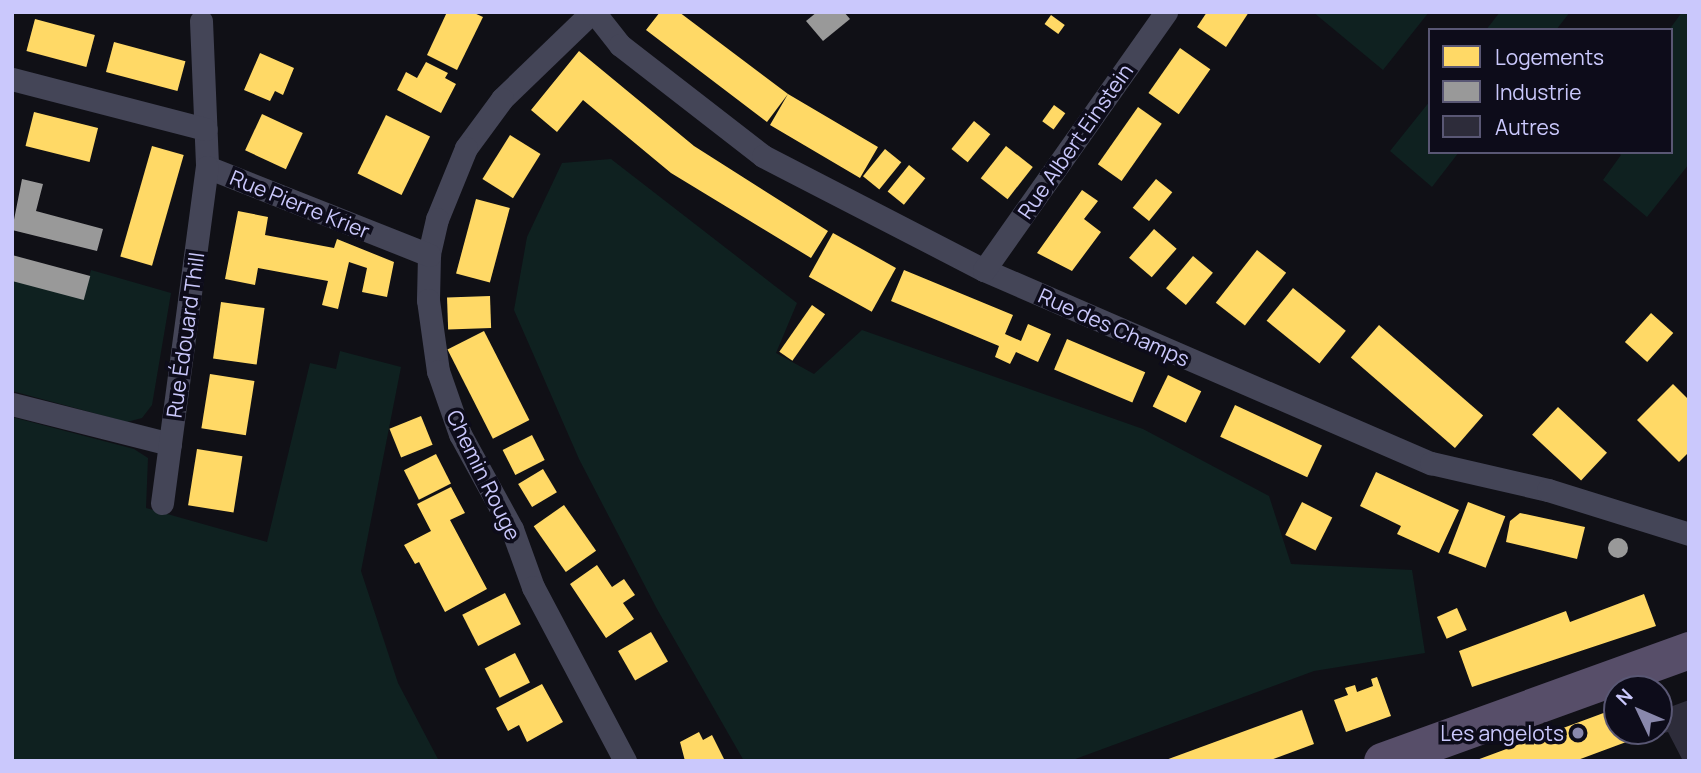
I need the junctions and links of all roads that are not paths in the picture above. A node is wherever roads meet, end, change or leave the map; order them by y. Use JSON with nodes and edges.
{"nodes":[{"id":1,"x":593,"y":12,"type":"edge"},
{"id":2,"x":1166,"y":12,"type":"edge"},
{"id":3,"x":201,"y":21,"type":"dead end"},
{"id":4,"x":12,"y":79,"type":"edge"},
{"id":5,"x":206,"y":129,"type":"junction"},
{"id":6,"x":207,"y":167,"type":"junction"},
{"id":7,"x":429,"y":255,"type":"junction"},
{"id":8,"x":985,"y":271,"type":"junction"},
{"id":9,"x":12,"y":404,"type":"edge"},
{"id":10,"x":170,"y":444,"type":"junction"},
{"id":11,"x":162,"y":503,"type":"dead end"},
{"id":12,"x":1689,"y":534,"type":"edge"},
{"id":13,"x":1689,"y":650,"type":"edge"},
{"id":14,"x":625,"y":761,"type":"edge"},
{"id":15,"x":1382,"y":761,"type":"edge"}],
"edges":[{"from":1,"to":7,"type":"street","name":"Chemin Rouge"},
{"from":1,"to":8,"type":"street","name":"Rue des Champs"},
{"from":2,"to":8,"type":"street","name":"Rue Albert Einstein"},
{"from":3,"to":5,"type":"street","name":"Rue Pierre Krier"},
{"from":4,"to":5,"type":"street"},
{"from":5,"to":6,"type":"street","name":"Rue Pierre Krier"},
{"from":6,"to":7,"type":"street","name":"Rue Pierre Krier"},
{"from":6,"to":10,"type":"street","name":"Rue Édouard Thill"},
{"from":7,"to":14,"type":"street","name":"Chemin Rouge"},
{"from":8,"to":12,"type":"street","name":"Rue des Champs"},
{"from":9,"to":10,"type":"street"},
{"from":10,"to":11,"type":"street","name":"Rue Édouard Thill"},
{"from":13,"to":15,"type":"main road"}]}
